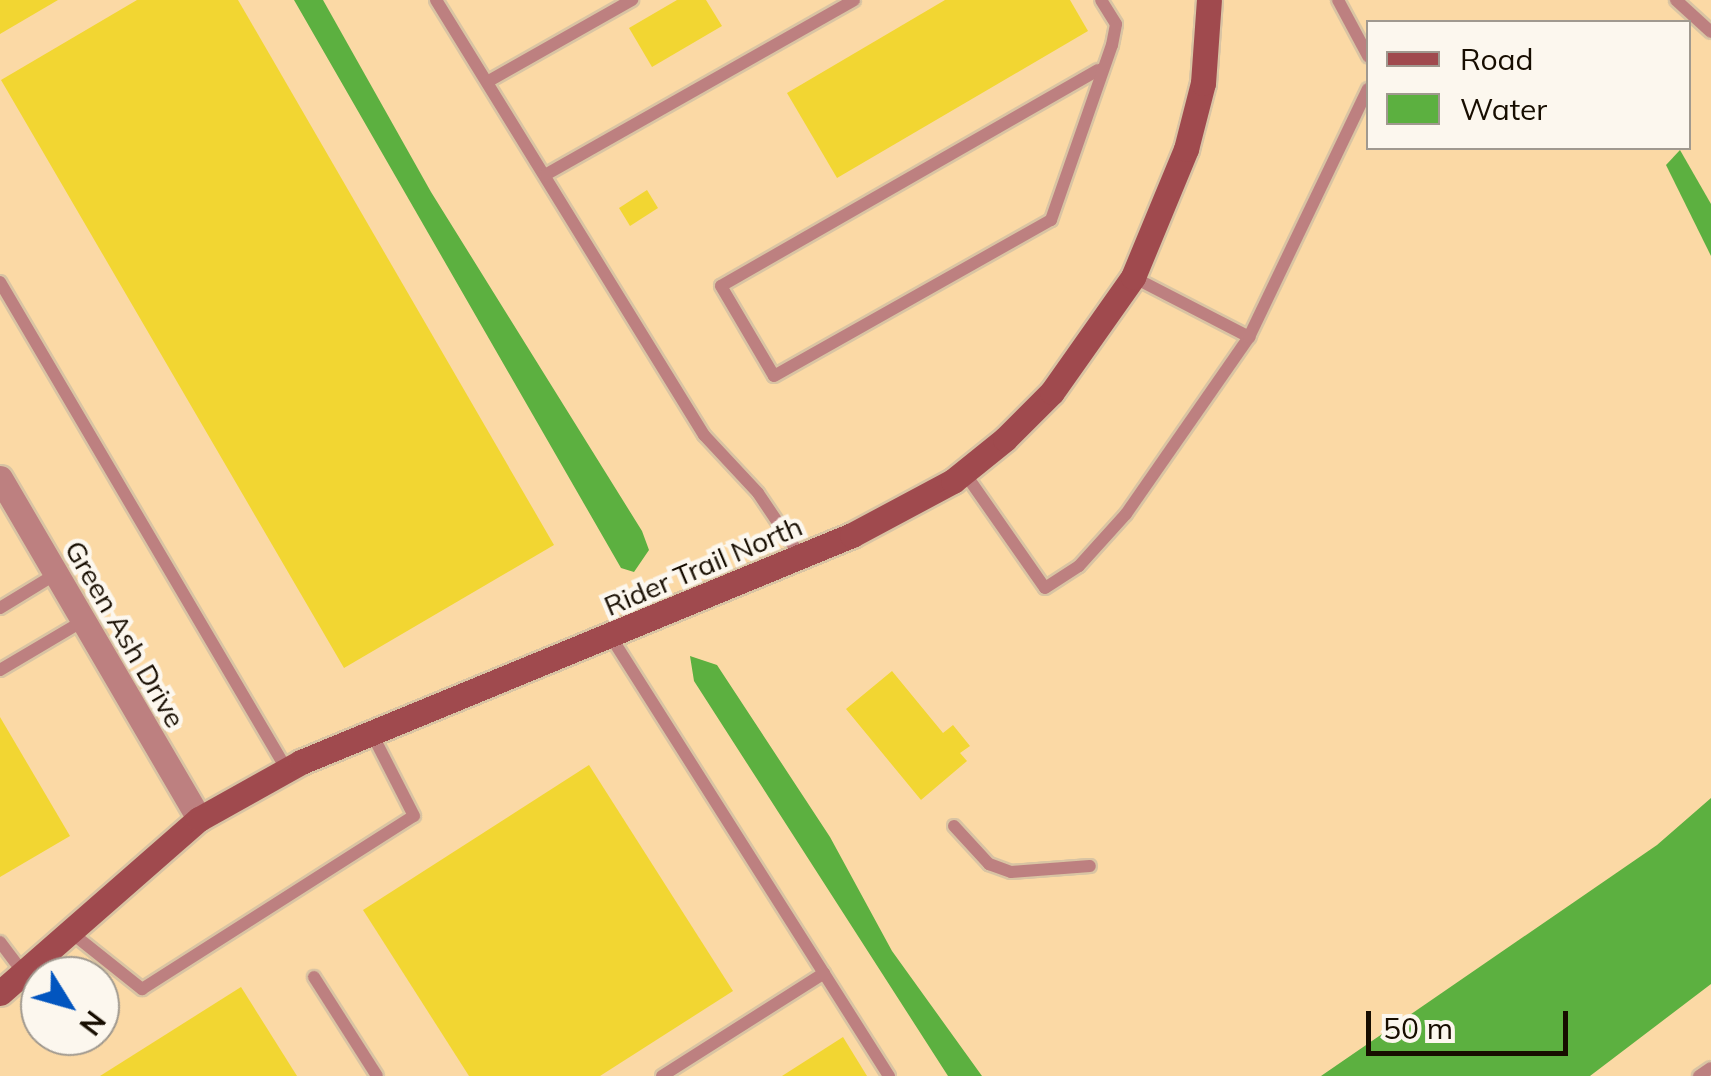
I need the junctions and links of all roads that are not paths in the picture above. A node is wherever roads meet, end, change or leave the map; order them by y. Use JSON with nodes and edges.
{"nodes":[{"id":1,"x":436,"y":0,"type":"edge"},
{"id":2,"x":632,"y":0,"type":"edge"},
{"id":3,"x":854,"y":0,"type":"edge"},
{"id":4,"x":1101,"y":0,"type":"edge"},
{"id":5,"x":1209,"y":0,"type":"edge"},
{"id":6,"x":1338,"y":0,"type":"edge"},
{"id":7,"x":1676,"y":0,"type":"edge"},
{"id":8,"x":1711,"y":32,"type":"edge"},
{"id":9,"x":1366,"y":52,"type":"edge"},
{"id":10,"x":1098,"y":70,"type":"junction"},
{"id":11,"x":487,"y":82,"type":"junction"},
{"id":12,"x":1366,"y":93,"type":"edge"},
{"id":13,"x":546,"y":175,"type":"junction"},
{"id":14,"x":1133,"y":278,"type":"junction"},
{"id":15,"x":0,"y":282,"type":"edge"},
{"id":16,"x":1250,"y":337,"type":"junction"},
{"id":17,"x":964,"y":472,"type":"junction"},
{"id":18,"x":0,"y":478,"type":"edge"},
{"id":19,"x":801,"y":557,"type":"junction"},
{"id":20,"x":56,"y":574,"type":"junction"},
{"id":21,"x":0,"y":608,"type":"edge"},
{"id":22,"x":83,"y":621,"type":"junction"},
{"id":23,"x":611,"y":637,"type":"junction"},
{"id":24,"x":0,"y":670,"type":"edge"},
{"id":25,"x":372,"y":734,"type":"junction"},
{"id":26,"x":287,"y":770,"type":"junction"},
{"id":27,"x":199,"y":819,"type":"junction"},
{"id":28,"x":954,"y":826,"type":"dead end"},
{"id":29,"x":1090,"y":866,"type":"dead end"},
{"id":30,"x":68,"y":930,"type":"junction"},
{"id":31,"x":0,"y":942,"type":"edge"},
{"id":32,"x":40,"y":956,"type":"edge"},
{"id":33,"x":20,"y":968,"type":"edge"},
{"id":34,"x":824,"y":973,"type":"junction"},
{"id":35,"x":20,"y":975,"type":"edge"},
{"id":36,"x":314,"y":978,"type":"dead end"},
{"id":37,"x":0,"y":993,"type":"edge"},
{"id":38,"x":1711,"y":1068,"type":"edge"},
{"id":39,"x":377,"y":1076,"type":"edge"},
{"id":40,"x":662,"y":1076,"type":"edge"},
{"id":41,"x":888,"y":1076,"type":"edge"},
{"id":42,"x":1698,"y":1076,"type":"edge"}],
"edges":[{"from":1,"to":11,"type":"lane"},
{"from":2,"to":11,"type":"lane"},
{"from":3,"to":13,"type":"lane"},
{"from":4,"to":10,"type":"lane"},
{"from":5,"to":14,"type":"street","name":"Rider Trail North"},
{"from":6,"to":9,"type":"lane"},
{"from":7,"to":8,"type":"lane"},
{"from":10,"to":10,"type":"lane"},
{"from":11,"to":13,"type":"lane"},
{"from":12,"to":16,"type":"lane"},
{"from":13,"to":19,"type":"lane"},
{"from":14,"to":16,"type":"lane"},
{"from":14,"to":17,"type":"street","name":"Rider Trail North"},
{"from":15,"to":26,"type":"lane"},
{"from":16,"to":17,"type":"lane"},
{"from":17,"to":19,"type":"street","name":"Rider Trail North"},
{"from":18,"to":20,"type":"street","name":"Green Ash Drive"},
{"from":19,"to":23,"type":"street","name":"Rider Trail North"},
{"from":20,"to":21,"type":"lane"},
{"from":20,"to":22,"type":"street","name":"Green Ash Drive"},
{"from":22,"to":24,"type":"lane"},
{"from":22,"to":27,"type":"street","name":"Green Ash Drive"},
{"from":23,"to":25,"type":"street","name":"Rider Trail North"},
{"from":23,"to":34,"type":"lane"},
{"from":25,"to":26,"type":"street","name":"Rider Trail North"},
{"from":25,"to":30,"type":"lane"},
{"from":26,"to":27,"type":"street","name":"Rider Trail North"},
{"from":27,"to":30,"type":"street","name":"Rider Trail North"},
{"from":28,"to":29,"type":"lane"},
{"from":30,"to":32,"type":"street","name":"Rider Trail North"},
{"from":31,"to":33,"type":"lane"},
{"from":34,"to":40,"type":"lane"},
{"from":34,"to":41,"type":"lane"},
{"from":35,"to":37,"type":"street","name":"Rider Trail North"},
{"from":36,"to":39,"type":"lane"},
{"from":38,"to":42,"type":"lane"}]}
